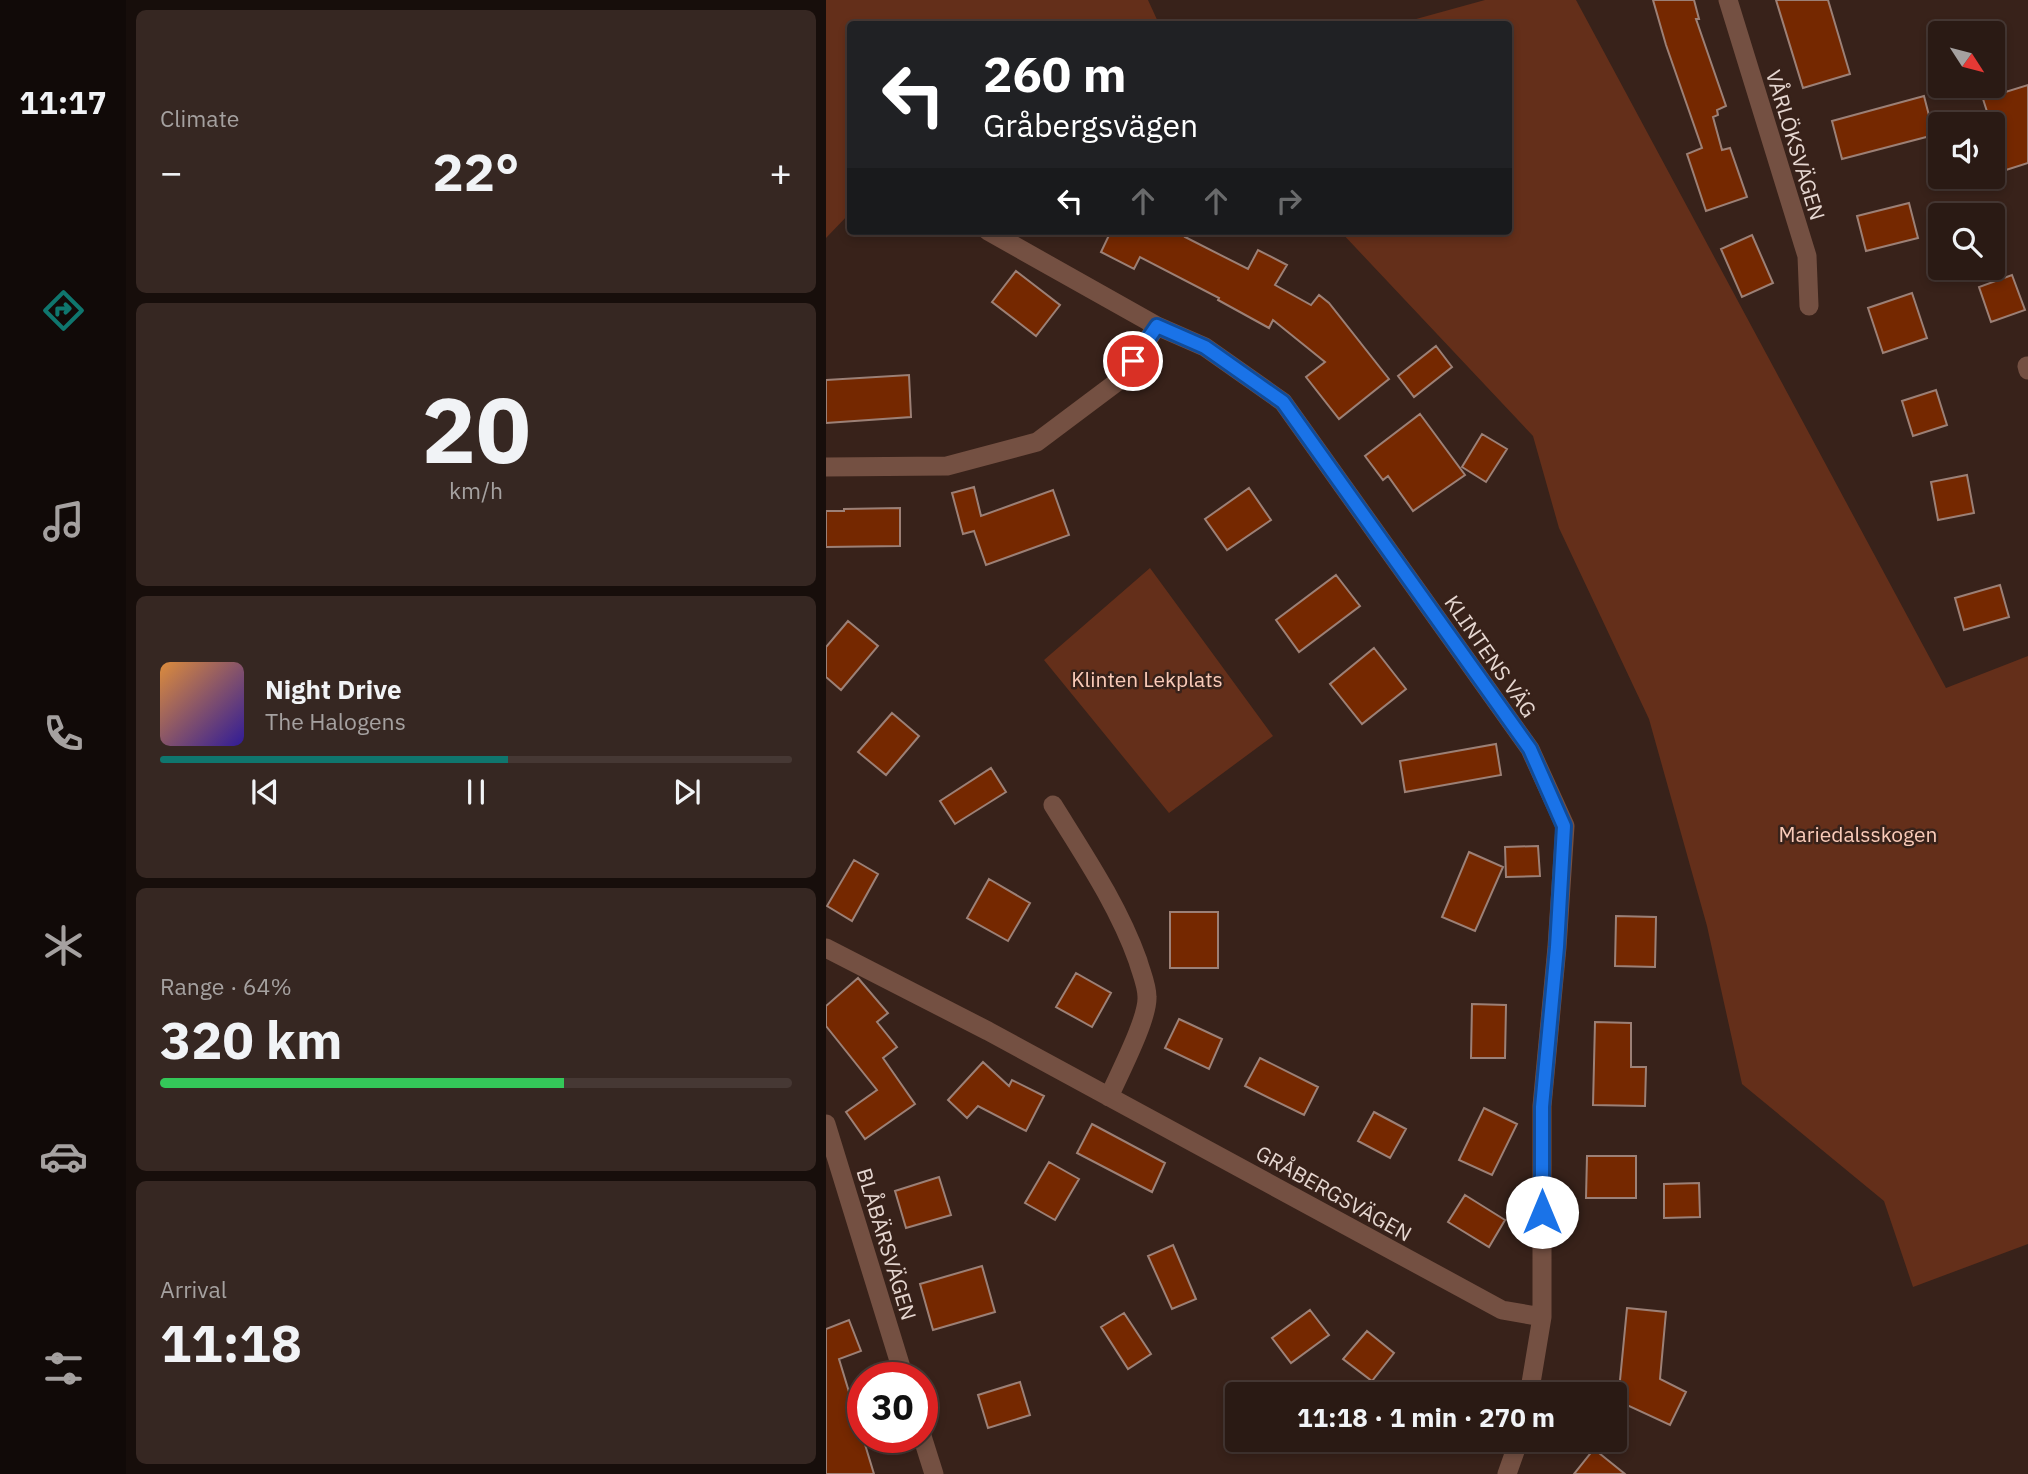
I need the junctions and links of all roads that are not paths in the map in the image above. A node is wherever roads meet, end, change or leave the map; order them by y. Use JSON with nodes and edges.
{"nodes":[{"id":1,"x":1728,"y":0,"type":"edge"},
{"id":2,"x":995,"y":235,"type":"edge"},
{"id":3,"x":1809,"y":306,"type":"dead end"},
{"id":4,"x":1157,"y":326,"type":"junction"},
{"id":5,"x":826,"y":467,"type":"edge"},
{"id":6,"x":1054,"y":805,"type":"dead end"},
{"id":7,"x":826,"y":948,"type":"edge"},
{"id":8,"x":1109,"y":1097,"type":"junction"},
{"id":9,"x":826,"y":1124,"type":"edge"},
{"id":10,"x":1542,"y":1317,"type":"junction"},
{"id":11,"x":899,"y":1362,"type":"edge"},
{"id":12,"x":1531,"y":1382,"type":"edge"},
{"id":13,"x":1515,"y":1452,"type":"edge"},
{"id":14,"x":927,"y":1453,"type":"edge"},
{"id":15,"x":934,"y":1474,"type":"edge"},
{"id":16,"x":1507,"y":1474,"type":"edge"}],
"edges":[{"from":1,"to":3,"type":"street","name":"VÅRLÖKSVÄGEN"},
{"from":2,"to":4,"type":"street","name":"KLINTENS VÄG"},
{"from":4,"to":5,"type":"street"},
{"from":4,"to":10,"type":"street","name":"KLINTENS VÄG"},
{"from":6,"to":8,"type":"street"},
{"from":7,"to":8,"type":"street","name":"GRÅBERGSVÄGEN"},
{"from":8,"to":10,"type":"street","name":"GRÅBERGSVÄGEN"},
{"from":9,"to":11,"type":"street","name":"BLÅBÄRSVÄGEN"},
{"from":10,"to":12,"type":"street","name":"KLINTENS VÄG"},
{"from":13,"to":16,"type":"street"},
{"from":14,"to":15,"type":"street"}]}
